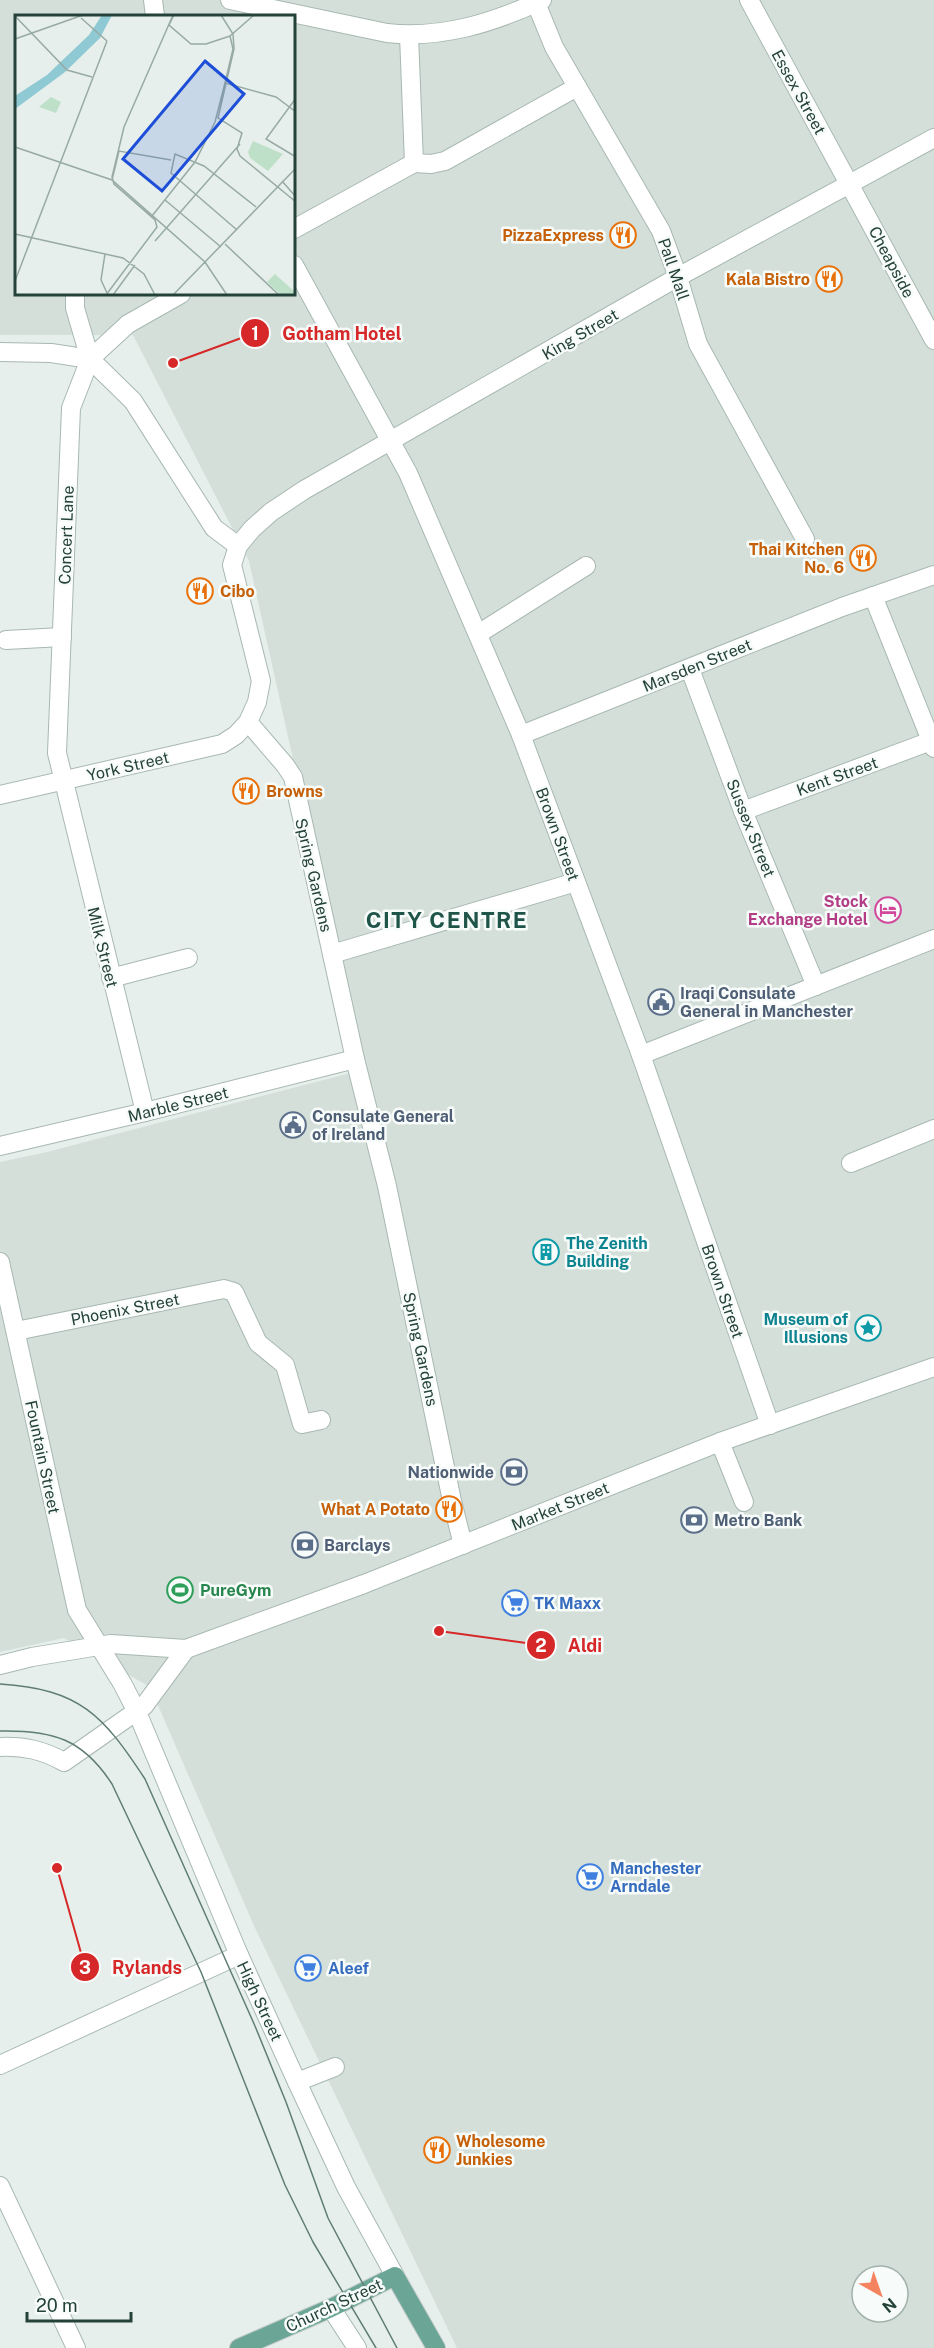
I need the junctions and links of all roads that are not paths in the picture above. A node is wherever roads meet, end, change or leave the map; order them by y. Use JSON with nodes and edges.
{"nodes":[{"id":1,"x":153,"y":0,"type":"edge"},
{"id":2,"x":230,"y":0,"type":"edge"},
{"id":3,"x":749,"y":0,"type":"edge"},
{"id":4,"x":539,"y":2,"type":"edge"},
{"id":5,"x":155,"y":15,"type":"edge"},
{"id":6,"x":409,"y":35,"type":"junction"},
{"id":7,"x":577,"y":87,"type":"junction"},
{"id":8,"x":934,"y":138,"type":"edge"},
{"id":9,"x":414,"y":163,"type":"junction"},
{"id":10,"x":851,"y":184,"type":"junction"},
{"id":11,"x":296,"y":228,"type":"edge"},
{"id":12,"x":296,"y":269,"type":"edge"},
{"id":13,"x":678,"y":278,"type":"junction"},
{"id":14,"x":75,"y":296,"type":"edge"},
{"id":15,"x":177,"y":296,"type":"edge"},
{"id":16,"x":934,"y":340,"type":"edge"},
{"id":17,"x":0,"y":352,"type":"edge"},
{"id":18,"x":90,"y":359,"type":"junction"},
{"id":19,"x":392,"y":442,"type":"junction"},
{"id":20,"x":805,"y":539,"type":"dead end"},
{"id":21,"x":238,"y":546,"type":"junction"},
{"id":22,"x":586,"y":566,"type":"dead end"},
{"id":23,"x":934,"y":575,"type":"edge"},
{"id":24,"x":873,"y":596,"type":"junction"},
{"id":25,"x":478,"y":634,"type":"junction"},
{"id":26,"x":62,"y":637,"type":"junction"},
{"id":27,"x":6,"y":640,"type":"dead end"},
{"id":28,"x":690,"y":669,"type":"junction"},
{"id":29,"x":248,"y":722,"type":"junction"},
{"id":30,"x":521,"y":735,"type":"junction"},
{"id":31,"x":933,"y":745,"type":"edge"},
{"id":32,"x":62,"y":782,"type":"junction"},
{"id":33,"x":0,"y":795,"type":"edge"},
{"id":34,"x":743,"y":812,"type":"junction"},
{"id":35,"x":576,"y":882,"type":"junction"},
{"id":36,"x":934,"y":939,"type":"edge"},
{"id":37,"x":332,"y":954,"type":"junction"},
{"id":38,"x":188,"y":958,"type":"dead end"},
{"id":39,"x":111,"y":978,"type":"junction"},
{"id":40,"x":816,"y":986,"type":"junction"},
{"id":41,"x":641,"y":1055,"type":"junction"},
{"id":42,"x":355,"y":1059,"type":"junction"},
{"id":43,"x":145,"y":1112,"type":"junction"},
{"id":44,"x":934,"y":1129,"type":"edge"},
{"id":45,"x":0,"y":1146,"type":"edge"},
{"id":46,"x":850,"y":1163,"type":"dead end"},
{"id":47,"x":0,"y":1263,"type":"edge"},
{"id":48,"x":16,"y":1331,"type":"junction"},
{"id":49,"x":934,"y":1367,"type":"edge"},
{"id":50,"x":321,"y":1419,"type":"dead end"},
{"id":51,"x":770,"y":1425,"type":"junction"},
{"id":52,"x":720,"y":1442,"type":"junction"},
{"id":53,"x":744,"y":1502,"type":"dead end"},
{"id":54,"x":463,"y":1545,"type":"junction"},
{"id":55,"x":99,"y":1647,"type":"junction"},
{"id":56,"x":186,"y":1649,"type":"junction"},
{"id":57,"x":0,"y":1665,"type":"edge"},
{"id":58,"x":137,"y":1712,"type":"junction"},
{"id":59,"x":0,"y":1747,"type":"edge"},
{"id":60,"x":239,"y":1955,"type":"junction"},
{"id":61,"x":0,"y":2065,"type":"edge"},
{"id":62,"x":335,"y":2067,"type":"dead end"},
{"id":63,"x":297,"y":2082,"type":"junction"},
{"id":64,"x":0,"y":2186,"type":"edge"},
{"id":65,"x":395,"y":2276,"type":"junction"},
{"id":66,"x":331,"y":2308,"type":"junction"},
{"id":67,"x":76,"y":2348,"type":"edge"},
{"id":68,"x":239,"y":2348,"type":"edge"},
{"id":69,"x":357,"y":2348,"type":"edge"},
{"id":70,"x":436,"y":2348,"type":"edge"}],
"edges":[{"from":1,"to":5,"type":"street"},
{"from":2,"to":6,"type":"street"},
{"from":3,"to":10,"type":"street","name":"Essex Street"},
{"from":4,"to":6,"type":"street"},
{"from":4,"to":7,"type":"street","name":"Pall Mall"},
{"from":6,"to":9,"type":"street"},
{"from":7,"to":9,"type":"street"},
{"from":7,"to":13,"type":"street","name":"Pall Mall"},
{"from":8,"to":10,"type":"street","name":"King Street"},
{"from":9,"to":11,"type":"street"},
{"from":10,"to":13,"type":"street","name":"King Street"},
{"from":10,"to":16,"type":"street","name":"Cheapside"},
{"from":12,"to":19,"type":"street","name":"Brown Street"},
{"from":13,"to":19,"type":"street","name":"King Street"},
{"from":13,"to":20,"type":"street","name":"Pall Mall"},
{"from":14,"to":18,"type":"street"},
{"from":15,"to":18,"type":"street"},
{"from":17,"to":18,"type":"street"},
{"from":18,"to":21,"type":"street"},
{"from":18,"to":26,"type":"street","name":"Concert Lane"},
{"from":19,"to":21,"type":"street","name":"King Street"},
{"from":19,"to":25,"type":"street","name":"Brown Street"},
{"from":21,"to":29,"type":"street"},
{"from":22,"to":25,"type":"street"},
{"from":23,"to":24,"type":"street","name":"Marsden Street"},
{"from":24,"to":28,"type":"street","name":"Marsden Street"},
{"from":24,"to":31,"type":"street"},
{"from":25,"to":30,"type":"street","name":"Brown Street"},
{"from":26,"to":27,"type":"street"},
{"from":26,"to":32,"type":"street","name":"Concert Lane"},
{"from":28,"to":30,"type":"street","name":"Marsden Street"},
{"from":28,"to":34,"type":"street","name":"Sussex Street"},
{"from":29,"to":32,"type":"street","name":"York Street"},
{"from":29,"to":37,"type":"street","name":"Spring Gardens"},
{"from":30,"to":35,"type":"street","name":"Brown Street"},
{"from":31,"to":34,"type":"street","name":"Kent Street"},
{"from":32,"to":33,"type":"street","name":"York Street"},
{"from":32,"to":39,"type":"street","name":"Milk Street"},
{"from":34,"to":40,"type":"street","name":"Sussex Street"},
{"from":35,"to":37,"type":"street"},
{"from":35,"to":41,"type":"street","name":"Brown Street"},
{"from":36,"to":40,"type":"street"},
{"from":37,"to":42,"type":"street","name":"Spring Gardens"},
{"from":38,"to":39,"type":"street"},
{"from":39,"to":43,"type":"street","name":"Milk Street"},
{"from":40,"to":41,"type":"street"},
{"from":41,"to":51,"type":"street","name":"Brown Street"},
{"from":42,"to":43,"type":"street","name":"Marble Street"},
{"from":42,"to":54,"type":"street","name":"Spring Gardens"},
{"from":43,"to":45,"type":"street","name":"Marble Street"},
{"from":44,"to":46,"type":"street"},
{"from":47,"to":48,"type":"street","name":"Fountain Street"},
{"from":48,"to":50,"type":"street","name":"Phoenix Street"},
{"from":48,"to":55,"type":"street","name":"Fountain Street"},
{"from":49,"to":51,"type":"street","name":"Market Street"},
{"from":51,"to":52,"type":"street","name":"Market Street"},
{"from":52,"to":53,"type":"street"},
{"from":52,"to":54,"type":"street","name":"Market Street"},
{"from":54,"to":56,"type":"street","name":"Market Street"},
{"from":55,"to":56,"type":"street","name":"Market Street"},
{"from":55,"to":57,"type":"street","name":"Market Street"},
{"from":55,"to":58,"type":"street","name":"High Street"},
{"from":56,"to":58,"type":"street"},
{"from":58,"to":59,"type":"street"},
{"from":58,"to":60,"type":"street","name":"High Street"},
{"from":60,"to":61,"type":"street"},
{"from":60,"to":63,"type":"street","name":"High Street"},
{"from":62,"to":63,"type":"street"},
{"from":63,"to":65,"type":"street","name":"High Street"},
{"from":64,"to":67,"type":"street"},
{"from":65,"to":66,"type":"main road","name":"Church Street"},
{"from":65,"to":70,"type":"main road","name":"High Street"},
{"from":66,"to":68,"type":"main road","name":"Church Street"},
{"from":66,"to":69,"type":"street"}]}
